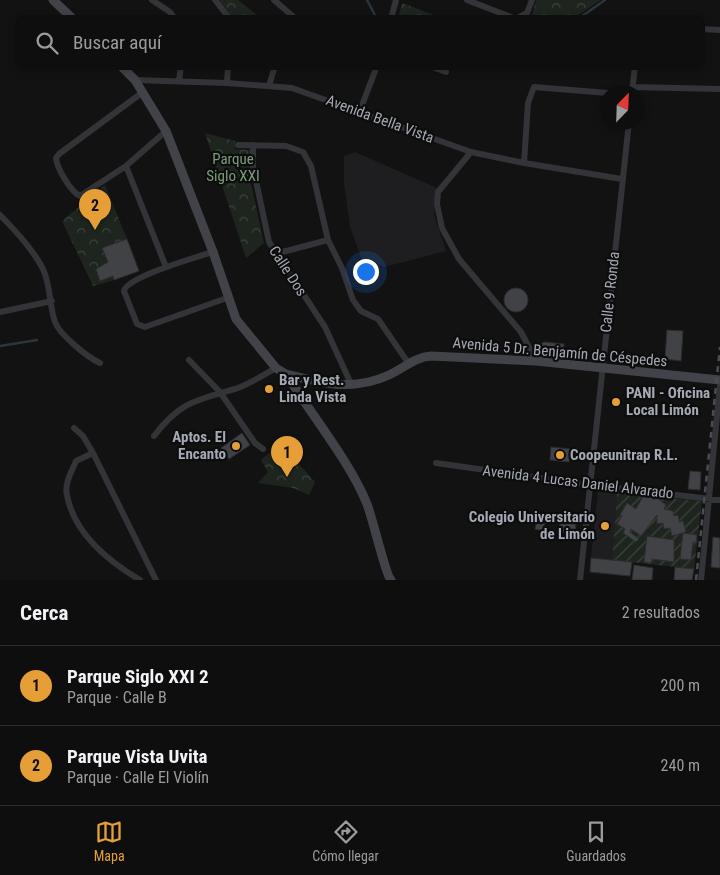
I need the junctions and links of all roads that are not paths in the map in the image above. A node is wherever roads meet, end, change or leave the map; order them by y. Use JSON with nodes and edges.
{"nodes":[{"id":1,"x":53,"y":0,"type":"edge"},
{"id":2,"x":152,"y":0,"type":"edge"},
{"id":3,"x":215,"y":0,"type":"edge"},
{"id":4,"x":274,"y":0,"type":"edge"},
{"id":5,"x":396,"y":0,"type":"edge"},
{"id":6,"x":466,"y":0,"type":"edge"},
{"id":7,"x":532,"y":0,"type":"edge"},
{"id":8,"x":69,"y":15,"type":"edge"},
{"id":9,"x":172,"y":15,"type":"edge"},
{"id":10,"x":227,"y":15,"type":"edge"},
{"id":11,"x":291,"y":15,"type":"edge"},
{"id":12,"x":392,"y":15,"type":"edge"},
{"id":13,"x":505,"y":15,"type":"edge"},
{"id":14,"x":524,"y":15,"type":"edge"},
{"id":15,"x":705,"y":29,"type":"edge"},
{"id":16,"x":720,"y":30,"type":"edge"},
{"id":17,"x":125,"y":70,"type":"edge"},
{"id":18,"x":180,"y":70,"type":"edge"},
{"id":19,"x":228,"y":70,"type":"edge"},
{"id":20,"x":274,"y":70,"type":"edge"},
{"id":21,"x":375,"y":70,"type":"edge"},
{"id":22,"x":441,"y":70,"type":"edge"},
{"id":23,"x":634,"y":70,"type":"edge"},
{"id":24,"x":446,"y":72,"type":"dead end"},
{"id":25,"x":135,"y":80,"type":"junction"},
{"id":26,"x":179,"y":81,"type":"junction"},
{"id":27,"x":227,"y":82,"type":"junction"},
{"id":28,"x":633,"y":85,"type":"edge"},
{"id":29,"x":269,"y":86,"type":"junction"},
{"id":30,"x":720,"y":89,"type":"edge"},
{"id":31,"x":645,"y":90,"type":"edge"},
{"id":32,"x":143,"y":92,"type":"junction"},
{"id":33,"x":600,"y":92,"type":"edge"},
{"id":34,"x":359,"y":113,"type":"junction"},
{"id":35,"x":627,"y":130,"type":"edge"},
{"id":36,"x":166,"y":132,"type":"junction"},
{"id":37,"x":238,"y":145,"type":"dead end"},
{"id":38,"x":253,"y":145,"type":"junction"},
{"id":39,"x":471,"y":152,"type":"junction"},
{"id":40,"x":524,"y":164,"type":"junction"},
{"id":41,"x":126,"y":166,"type":"junction"},
{"id":42,"x":622,"y":179,"type":"junction"},
{"id":43,"x":0,"y":215,"type":"edge"},
{"id":44,"x":328,"y":240,"type":"junction"},
{"id":45,"x":213,"y":252,"type":"junction"},
{"id":46,"x":275,"y":254,"type":"junction"},
{"id":47,"x":166,"y":267,"type":"junction"},
{"id":48,"x":227,"y":298,"type":"junction"},
{"id":49,"x":52,"y":302,"type":"junction"},
{"id":50,"x":0,"y":312,"type":"edge"},
{"id":51,"x":189,"y":360,"type":"dead end"},
{"id":52,"x":536,"y":361,"type":"junction"},
{"id":53,"x":100,"y":363,"type":"dead end"},
{"id":54,"x":410,"y":364,"type":"junction"},
{"id":55,"x":276,"y":368,"type":"junction"},
{"id":56,"x":602,"y":369,"type":"junction"},
{"id":57,"x":286,"y":374,"type":"junction"},
{"id":58,"x":720,"y":380,"type":"edge"},
{"id":59,"x":720,"y":384,"type":"edge"},
{"id":60,"x":352,"y":386,"type":"junction"},
{"id":61,"x":220,"y":392,"type":"junction"},
{"id":62,"x":74,"y":428,"type":"dead end"},
{"id":63,"x":154,"y":436,"type":"dead end"},
{"id":64,"x":262,"y":449,"type":"dead end"},
{"id":65,"x":94,"y":453,"type":"junction"},
{"id":66,"x":436,"y":464,"type":"dead end"},
{"id":67,"x":590,"y":485,"type":"junction"},
{"id":68,"x":708,"y":499,"type":"junction"},
{"id":69,"x":720,"y":500,"type":"edge"},
{"id":70,"x":140,"y":580,"type":"edge"},
{"id":71,"x":156,"y":580,"type":"edge"},
{"id":72,"x":390,"y":580,"type":"edge"},
{"id":73,"x":580,"y":580,"type":"edge"},
{"id":74,"x":701,"y":580,"type":"edge"}],
"edges":[{"from":1,"to":8,"type":"street"},
{"from":2,"to":9,"type":"street"},
{"from":3,"to":10,"type":"street"},
{"from":4,"to":11,"type":"street"},
{"from":5,"to":12,"type":"street"},
{"from":6,"to":13,"type":"street"},
{"from":7,"to":14,"type":"street"},
{"from":15,"to":16,"type":"street"},
{"from":17,"to":25,"type":"street"},
{"from":18,"to":26,"type":"street"},
{"from":19,"to":27,"type":"street"},
{"from":20,"to":29,"type":"street"},
{"from":21,"to":34,"type":"street"},
{"from":22,"to":24,"type":"street"},
{"from":23,"to":28,"type":"street"},
{"from":25,"to":26,"type":"street","name":"Avenida Bella Vista"},
{"from":25,"to":32,"type":"street"},
{"from":26,"to":27,"type":"street","name":"Avenida Bella Vista"},
{"from":27,"to":29,"type":"street","name":"Avenida Bella Vista"},
{"from":29,"to":34,"type":"street","name":"Avenida Bella Vista"},
{"from":30,"to":31,"type":"street"},
{"from":32,"to":36,"type":"street"},
{"from":32,"to":41,"type":"street"},
{"from":33,"to":40,"type":"street"},
{"from":34,"to":39,"type":"street","name":"Avenida Bella Vista"},
{"from":35,"to":42,"type":"street","name":"Calle 9 Ronda"},
{"from":36,"to":41,"type":"street"},
{"from":36,"to":45,"type":"street"},
{"from":37,"to":38,"type":"street"},
{"from":38,"to":44,"type":"street"},
{"from":38,"to":46,"type":"street","name":"Calle Dos"},
{"from":39,"to":40,"type":"street","name":"Avenida Bella Vista"},
{"from":39,"to":52,"type":"street"},
{"from":40,"to":42,"type":"street","name":"Avenida Bella Vista"},
{"from":41,"to":47,"type":"street"},
{"from":42,"to":56,"type":"street","name":"Calle 9 Ronda"},
{"from":43,"to":49,"type":"street"},
{"from":44,"to":46,"type":"street"},
{"from":44,"to":54,"type":"street"},
{"from":45,"to":47,"type":"street"},
{"from":45,"to":48,"type":"street"},
{"from":46,"to":60,"type":"street","name":"Calle Dos"},
{"from":47,"to":48,"type":"street"},
{"from":48,"to":55,"type":"street"},
{"from":49,"to":50,"type":"street"},
{"from":49,"to":53,"type":"street"},
{"from":51,"to":61,"type":"street"},
{"from":52,"to":54,"type":"street","name":"Avenida 5 Dr. Benjamín de Céspedes"},
{"from":52,"to":56,"type":"street","name":"Avenida 5 Dr. Benjamín de Céspedes"},
{"from":54,"to":60,"type":"street","name":"Avenida 5 Dr. Benjamín de Céspedes"},
{"from":55,"to":57,"type":"street"},
{"from":55,"to":61,"type":"street"},
{"from":56,"to":58,"type":"street","name":"Avenida 5 Dr. Benjamín de Céspedes"},
{"from":56,"to":67,"type":"street","name":"Calle 9 Ronda"},
{"from":57,"to":60,"type":"street","name":"Avenida 5 Dr. Benjamín de Céspedes"},
{"from":57,"to":72,"type":"street"},
{"from":59,"to":68,"type":"street"},
{"from":61,"to":63,"type":"street"},
{"from":61,"to":64,"type":"street"},
{"from":62,"to":65,"type":"street"},
{"from":65,"to":70,"type":"street"},
{"from":65,"to":71,"type":"street"},
{"from":66,"to":67,"type":"street","name":"Avenida 4 Lucas Daniel Alvarado"},
{"from":67,"to":68,"type":"street","name":"Avenida 4 Lucas Daniel Alvarado"},
{"from":67,"to":73,"type":"street","name":"Calle 9 Ronda"},
{"from":68,"to":69,"type":"street","name":"Avenida 4 Lucas Daniel Alvarado"},
{"from":68,"to":74,"type":"street"}]}
